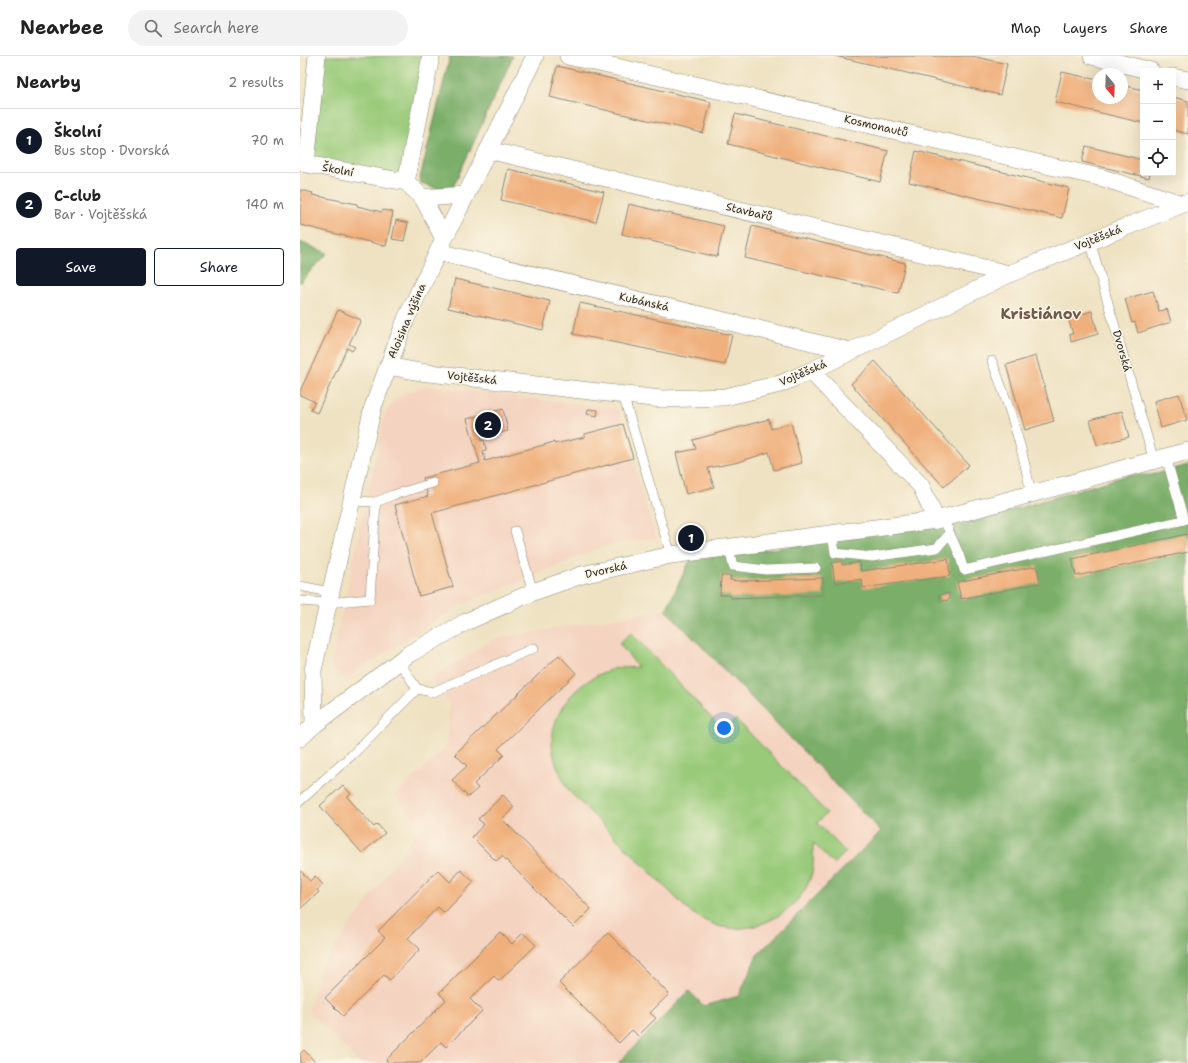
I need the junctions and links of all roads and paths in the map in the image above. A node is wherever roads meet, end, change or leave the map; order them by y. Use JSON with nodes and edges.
{"nodes":[{"id":1,"x":317,"y":56,"type":"edge"},
{"id":2,"x":431,"y":56,"type":"edge"},
{"id":3,"x":535,"y":56,"type":"edge"},
{"id":4,"x":568,"y":56,"type":"edge"},
{"id":5,"x":1092,"y":56,"type":"edge"},
{"id":6,"x":1140,"y":68,"type":"edge"},
{"id":7,"x":1176,"y":78,"type":"edge"},
{"id":8,"x":1188,"y":80,"type":"edge"},
{"id":9,"x":488,"y":150,"type":"junction"},
{"id":10,"x":406,"y":182,"type":"junction"},
{"id":11,"x":466,"y":195,"type":"junction"},
{"id":12,"x":423,"y":198,"type":"junction"},
{"id":13,"x":1185,"y":203,"type":"edge"},
{"id":14,"x":1090,"y":241,"type":"junction"},
{"id":15,"x":441,"y":245,"type":"junction"},
{"id":16,"x":1009,"y":274,"type":"junction"},
{"id":17,"x":850,"y":351,"type":"junction"},
{"id":18,"x":992,"y":361,"type":"dead end"},
{"id":19,"x":388,"y":366,"type":"junction"},
{"id":20,"x":811,"y":371,"type":"junction"},
{"id":21,"x":623,"y":395,"type":"junction"},
{"id":22,"x":1188,"y":452,"type":"edge"},
{"id":23,"x":1160,"y":459,"type":"junction"},
{"id":24,"x":433,"y":483,"type":"dead end"},
{"id":25,"x":1031,"y":494,"type":"junction"},
{"id":26,"x":351,"y":501,"type":"junction"},
{"id":27,"x":376,"y":502,"type":"junction"},
{"id":28,"x":943,"y":524,"type":"junction"},
{"id":29,"x":515,"y":531,"type":"dead end"},
{"id":30,"x":832,"y":534,"type":"junction"},
{"id":31,"x":729,"y":548,"type":"junction"},
{"id":32,"x":671,"y":555,"type":"junction"},
{"id":33,"x":816,"y":568,"type":"dead end"},
{"id":34,"x":300,"y":586,"type":"edge"},
{"id":35,"x":533,"y":592,"type":"junction"},
{"id":36,"x":328,"y":598,"type":"junction"},
{"id":37,"x":300,"y":601,"type":"edge"},
{"id":38,"x":534,"y":648,"type":"dead end"},
{"id":39,"x":399,"y":662,"type":"junction"},
{"id":40,"x":416,"y":689,"type":"junction"},
{"id":41,"x":307,"y":725,"type":"edge"},
{"id":42,"x":300,"y":738,"type":"edge"},
{"id":43,"x":300,"y":801,"type":"edge"}],
"edges":[{"from":1,"to":10,"type":"street","name":"Školní"},
{"from":2,"to":10,"type":"street"},
{"from":3,"to":9,"type":"street","name":"Aloisina výšina"},
{"from":4,"to":13,"type":"street","name":"Kosmonautů"},
{"from":5,"to":6,"type":"street"},
{"from":7,"to":8,"type":"street"},
{"from":9,"to":11,"type":"street","name":"Aloisina výšina"},
{"from":9,"to":16,"type":"street","name":"Stavbařů"},
{"from":10,"to":12,"type":"street"},
{"from":11,"to":12,"type":"street"},
{"from":11,"to":15,"type":"street","name":"Aloisina výšina"},
{"from":12,"to":15,"type":"street"},
{"from":13,"to":14,"type":"street","name":"Vojtěšská"},
{"from":14,"to":16,"type":"street","name":"Vojtěšská"},
{"from":14,"to":23,"type":"lane","name":"Dvorská"},
{"from":15,"to":17,"type":"street","name":"Kubánská"},
{"from":15,"to":19,"type":"street","name":"Aloisina výšina"},
{"from":16,"to":17,"type":"street","name":"Vojtěšská"},
{"from":17,"to":20,"type":"street","name":"Vojtěšská"},
{"from":18,"to":25,"type":"lane"},
{"from":19,"to":21,"type":"street","name":"Vojtěšská"},
{"from":19,"to":26,"type":"street","name":"Aloisina výšina"},
{"from":20,"to":21,"type":"street","name":"Vojtěšská"},
{"from":20,"to":28,"type":"street"},
{"from":21,"to":32,"type":"lane"},
{"from":22,"to":23,"type":"street","name":"Dvorská"},
{"from":23,"to":25,"type":"street","name":"Dvorská"},
{"from":23,"to":28,"type":"lane"},
{"from":24,"to":27,"type":"lane"},
{"from":25,"to":28,"type":"street","name":"Dvorská"},
{"from":26,"to":27,"type":"lane"},
{"from":26,"to":36,"type":"street","name":"Aloisina výšina"},
{"from":27,"to":36,"type":"lane"},
{"from":28,"to":30,"type":"street","name":"Dvorská"},
{"from":28,"to":30,"type":"lane"},
{"from":29,"to":35,"type":"lane"},
{"from":30,"to":31,"type":"street","name":"Dvorská"},
{"from":31,"to":32,"type":"street","name":"Dvorská"},
{"from":31,"to":33,"type":"lane"},
{"from":32,"to":35,"type":"street","name":"Dvorská"},
{"from":34,"to":36,"type":"lane"},
{"from":35,"to":39,"type":"street","name":"Dvorská"},
{"from":36,"to":37,"type":"lane"},
{"from":36,"to":41,"type":"street","name":"Aloisina výšina"},
{"from":38,"to":40,"type":"lane"},
{"from":39,"to":40,"type":"lane"},
{"from":39,"to":41,"type":"street","name":"Dvorská"},
{"from":40,"to":43,"type":"lane"},
{"from":41,"to":42,"type":"street","name":"Dvorská"}]}
